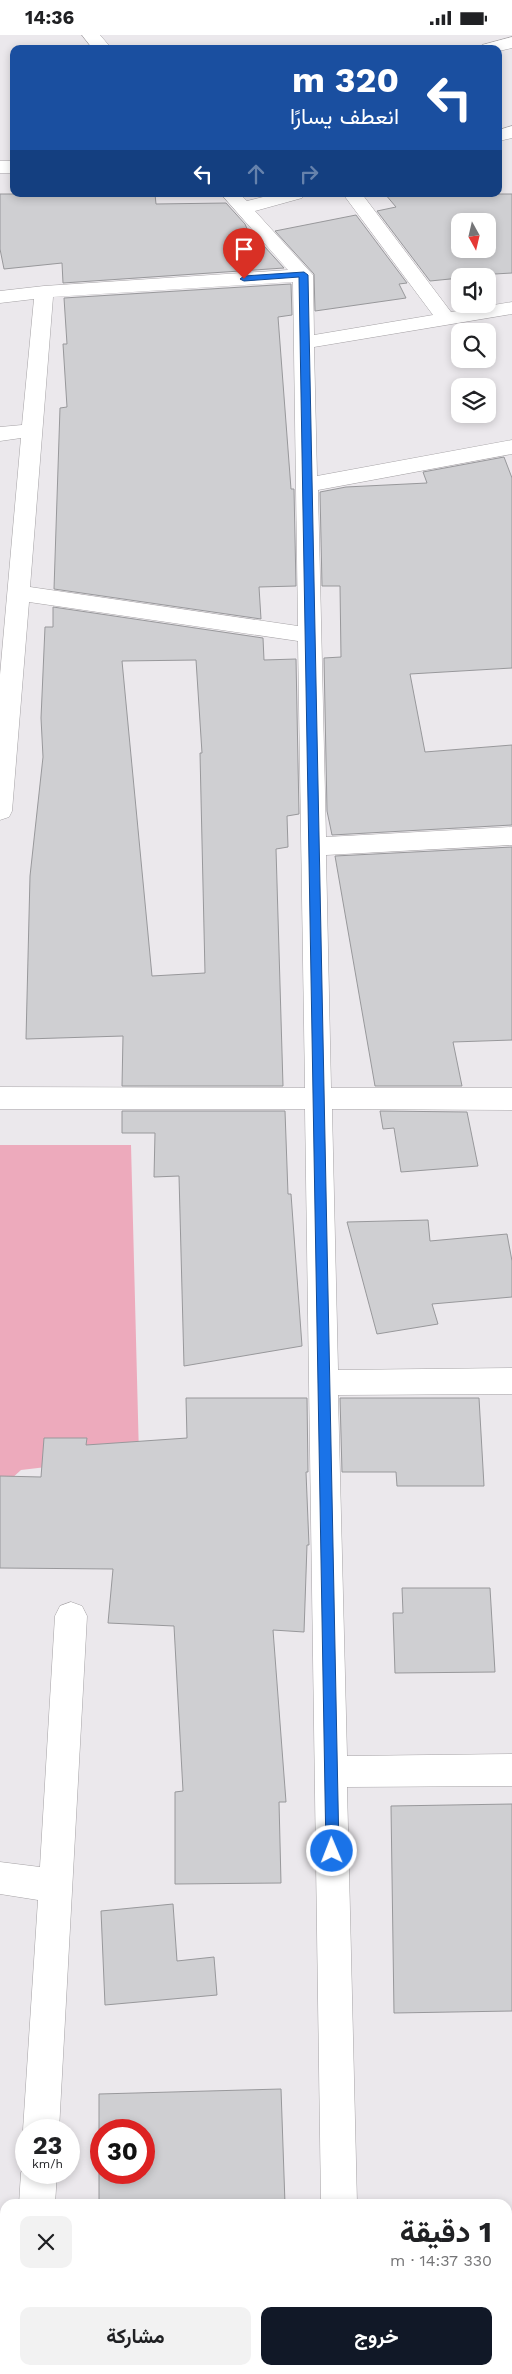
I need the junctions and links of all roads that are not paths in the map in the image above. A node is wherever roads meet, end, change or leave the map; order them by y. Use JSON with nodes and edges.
{"nodes":[{"id":1,"x":91,"y":35,"type":"edge"},
{"id":2,"x":99,"y":45,"type":"edge"},
{"id":3,"x":270,"y":197,"type":"edge"},
{"id":4,"x":354,"y":197,"type":"edge"},
{"id":5,"x":237,"y":201,"type":"edge"},
{"id":6,"x":304,"y":275,"type":"junction"},
{"id":7,"x":44,"y":292,"type":"junction"},
{"id":8,"x":0,"y":297,"type":"edge"},
{"id":9,"x":512,"y":308,"type":"edge"},
{"id":10,"x":446,"y":319,"type":"junction"},
{"id":11,"x":305,"y":343,"type":"junction"},
{"id":12,"x":33,"y":430,"type":"junction"},
{"id":13,"x":0,"y":434,"type":"edge"},
{"id":14,"x":510,"y":451,"type":"edge"},
{"id":15,"x":308,"y":485,"type":"junction"},
{"id":16,"x":12,"y":606,"type":"edge"},
{"id":17,"x":310,"y":635,"type":"junction"},
{"id":18,"x":0,"y":811,"type":"edge"},
{"id":19,"x":512,"y":836,"type":"edge"},
{"id":20,"x":314,"y":847,"type":"junction"},
{"id":21,"x":0,"y":1098,"type":"edge"},
{"id":22,"x":512,"y":1099,"type":"edge"},
{"id":23,"x":319,"y":1100,"type":"junction"},
{"id":24,"x":512,"y":1381,"type":"edge"},
{"id":25,"x":324,"y":1383,"type":"junction"},
{"id":26,"x":71,"y":1616,"type":"dead end"},
{"id":27,"x":512,"y":1770,"type":"edge"},
{"id":28,"x":331,"y":1772,"type":"junction"},
{"id":29,"x":0,"y":1878,"type":"edge"},
{"id":30,"x":55,"y":1886,"type":"junction"},
{"id":31,"x":42,"y":2119,"type":"edge"},
{"id":32,"x":38,"y":2184,"type":"edge"},
{"id":33,"x":37,"y":2199,"type":"edge"},
{"id":34,"x":339,"y":2199,"type":"edge"}],
"edges":[{"from":1,"to":2,"type":"street"},
{"from":3,"to":5,"type":"street"},
{"from":4,"to":10,"type":"street"},
{"from":5,"to":6,"type":"street"},
{"from":6,"to":7,"type":"street"},
{"from":6,"to":11,"type":"street"},
{"from":7,"to":8,"type":"street"},
{"from":7,"to":12,"type":"street"},
{"from":9,"to":10,"type":"street"},
{"from":10,"to":11,"type":"street"},
{"from":11,"to":15,"type":"street"},
{"from":12,"to":13,"type":"street"},
{"from":12,"to":16,"type":"street"},
{"from":14,"to":15,"type":"street"},
{"from":15,"to":17,"type":"street"},
{"from":16,"to":17,"type":"street"},
{"from":16,"to":18,"type":"street"},
{"from":17,"to":20,"type":"street"},
{"from":19,"to":20,"type":"street"},
{"from":20,"to":23,"type":"street"},
{"from":21,"to":23,"type":"street"},
{"from":22,"to":23,"type":"street"},
{"from":23,"to":25,"type":"street"},
{"from":24,"to":25,"type":"street"},
{"from":25,"to":28,"type":"street"},
{"from":26,"to":30,"type":"street"},
{"from":27,"to":28,"type":"street"},
{"from":28,"to":34,"type":"street"},
{"from":29,"to":30,"type":"street"},
{"from":30,"to":31,"type":"street"},
{"from":32,"to":33,"type":"street"}]}
